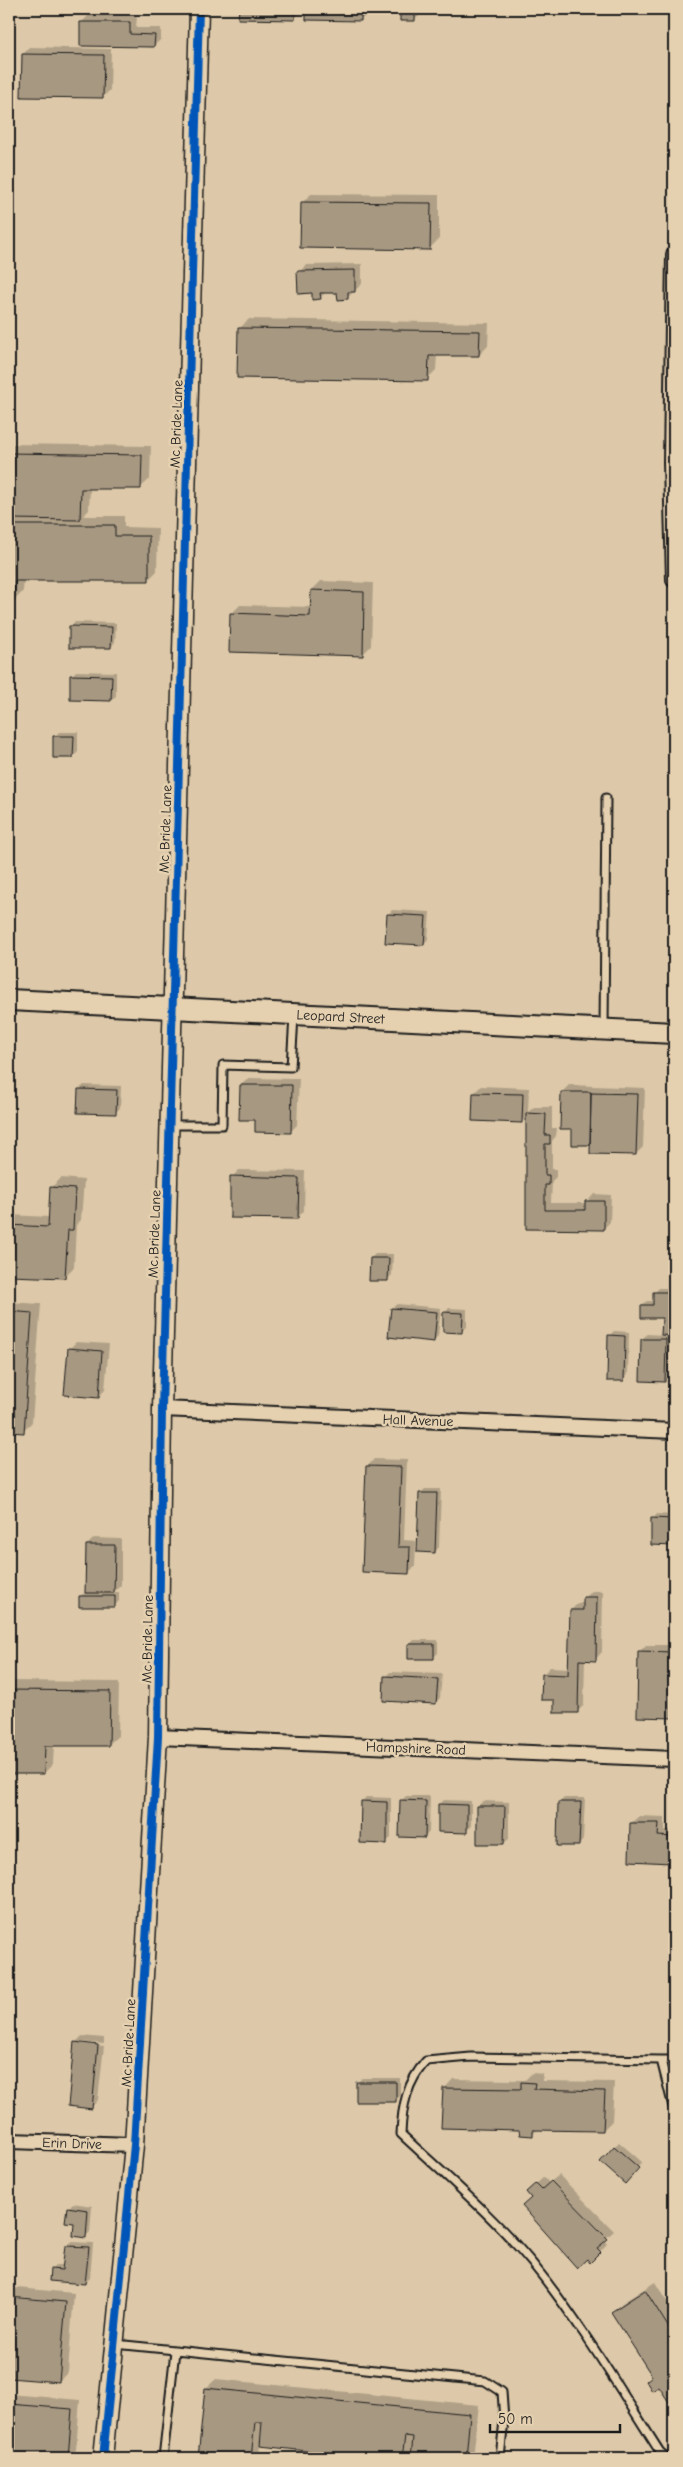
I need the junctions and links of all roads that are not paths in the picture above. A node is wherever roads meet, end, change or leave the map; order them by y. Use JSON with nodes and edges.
{"nodes":[{"id":1,"x":199,"y":9,"type":"edge"},
{"id":2,"x":674,"y":254,"type":"edge"},
{"id":3,"x":674,"y":580,"type":"edge"},
{"id":4,"x":606,"y":798,"type":"dead end"},
{"id":5,"x":9,"y":1000,"type":"edge"},
{"id":6,"x":172,"y":1007,"type":"junction"},
{"id":7,"x":294,"y":1013,"type":"junction"},
{"id":8,"x":604,"y":1029,"type":"junction"},
{"id":9,"x":674,"y":1033,"type":"edge"},
{"id":10,"x":169,"y":1125,"type":"junction"},
{"id":11,"x":162,"y":1409,"type":"junction"},
{"id":12,"x":674,"y":1431,"type":"edge"},
{"id":13,"x":158,"y":1736,"type":"junction"},
{"id":14,"x":674,"y":1759,"type":"edge"},
{"id":15,"x":661,"y":2060,"type":"junction"},
{"id":16,"x":674,"y":2060,"type":"edge"},
{"id":17,"x":674,"y":2111,"type":"edge"},
{"id":18,"x":9,"y":2141,"type":"edge"},
{"id":19,"x":134,"y":2145,"type":"junction"},
{"id":20,"x":114,"y":2344,"type":"junction"},
{"id":21,"x":175,"y":2351,"type":"junction"},
{"id":22,"x":102,"y":2458,"type":"edge"},
{"id":23,"x":163,"y":2458,"type":"edge"},
{"id":24,"x":500,"y":2458,"type":"edge"},
{"id":25,"x":667,"y":2458,"type":"edge"}],
"edges":[{"from":1,"to":6,"type":"street","name":"Mc Bride Lane"},
{"from":2,"to":3,"type":"street"},
{"from":4,"to":8,"type":"lane"},
{"from":5,"to":6,"type":"main road","name":"Leopard Street"},
{"from":6,"to":7,"type":"main road","name":"Leopard Street"},
{"from":6,"to":10,"type":"street","name":"Mc Bride Lane"},
{"from":7,"to":8,"type":"main road","name":"Leopard Street"},
{"from":7,"to":10,"type":"lane"},
{"from":8,"to":9,"type":"main road","name":"Leopard Street"},
{"from":10,"to":11,"type":"street","name":"Mc Bride Lane"},
{"from":11,"to":12,"type":"street","name":"Hall Avenue"},
{"from":11,"to":13,"type":"street","name":"Mc Bride Lane"},
{"from":13,"to":14,"type":"street","name":"Hampshire Road"},
{"from":13,"to":19,"type":"street","name":"Mc Bride Lane"},
{"from":15,"to":16,"type":"lane"},
{"from":15,"to":17,"type":"lane"},
{"from":15,"to":25,"type":"lane"},
{"from":18,"to":19,"type":"street","name":"Erin Drive"},
{"from":19,"to":20,"type":"street","name":"Mc Bride Lane"},
{"from":20,"to":21,"type":"lane"},
{"from":20,"to":22,"type":"street","name":"Mc Bride Lane"},
{"from":21,"to":23,"type":"lane"},
{"from":21,"to":24,"type":"lane"}]}
